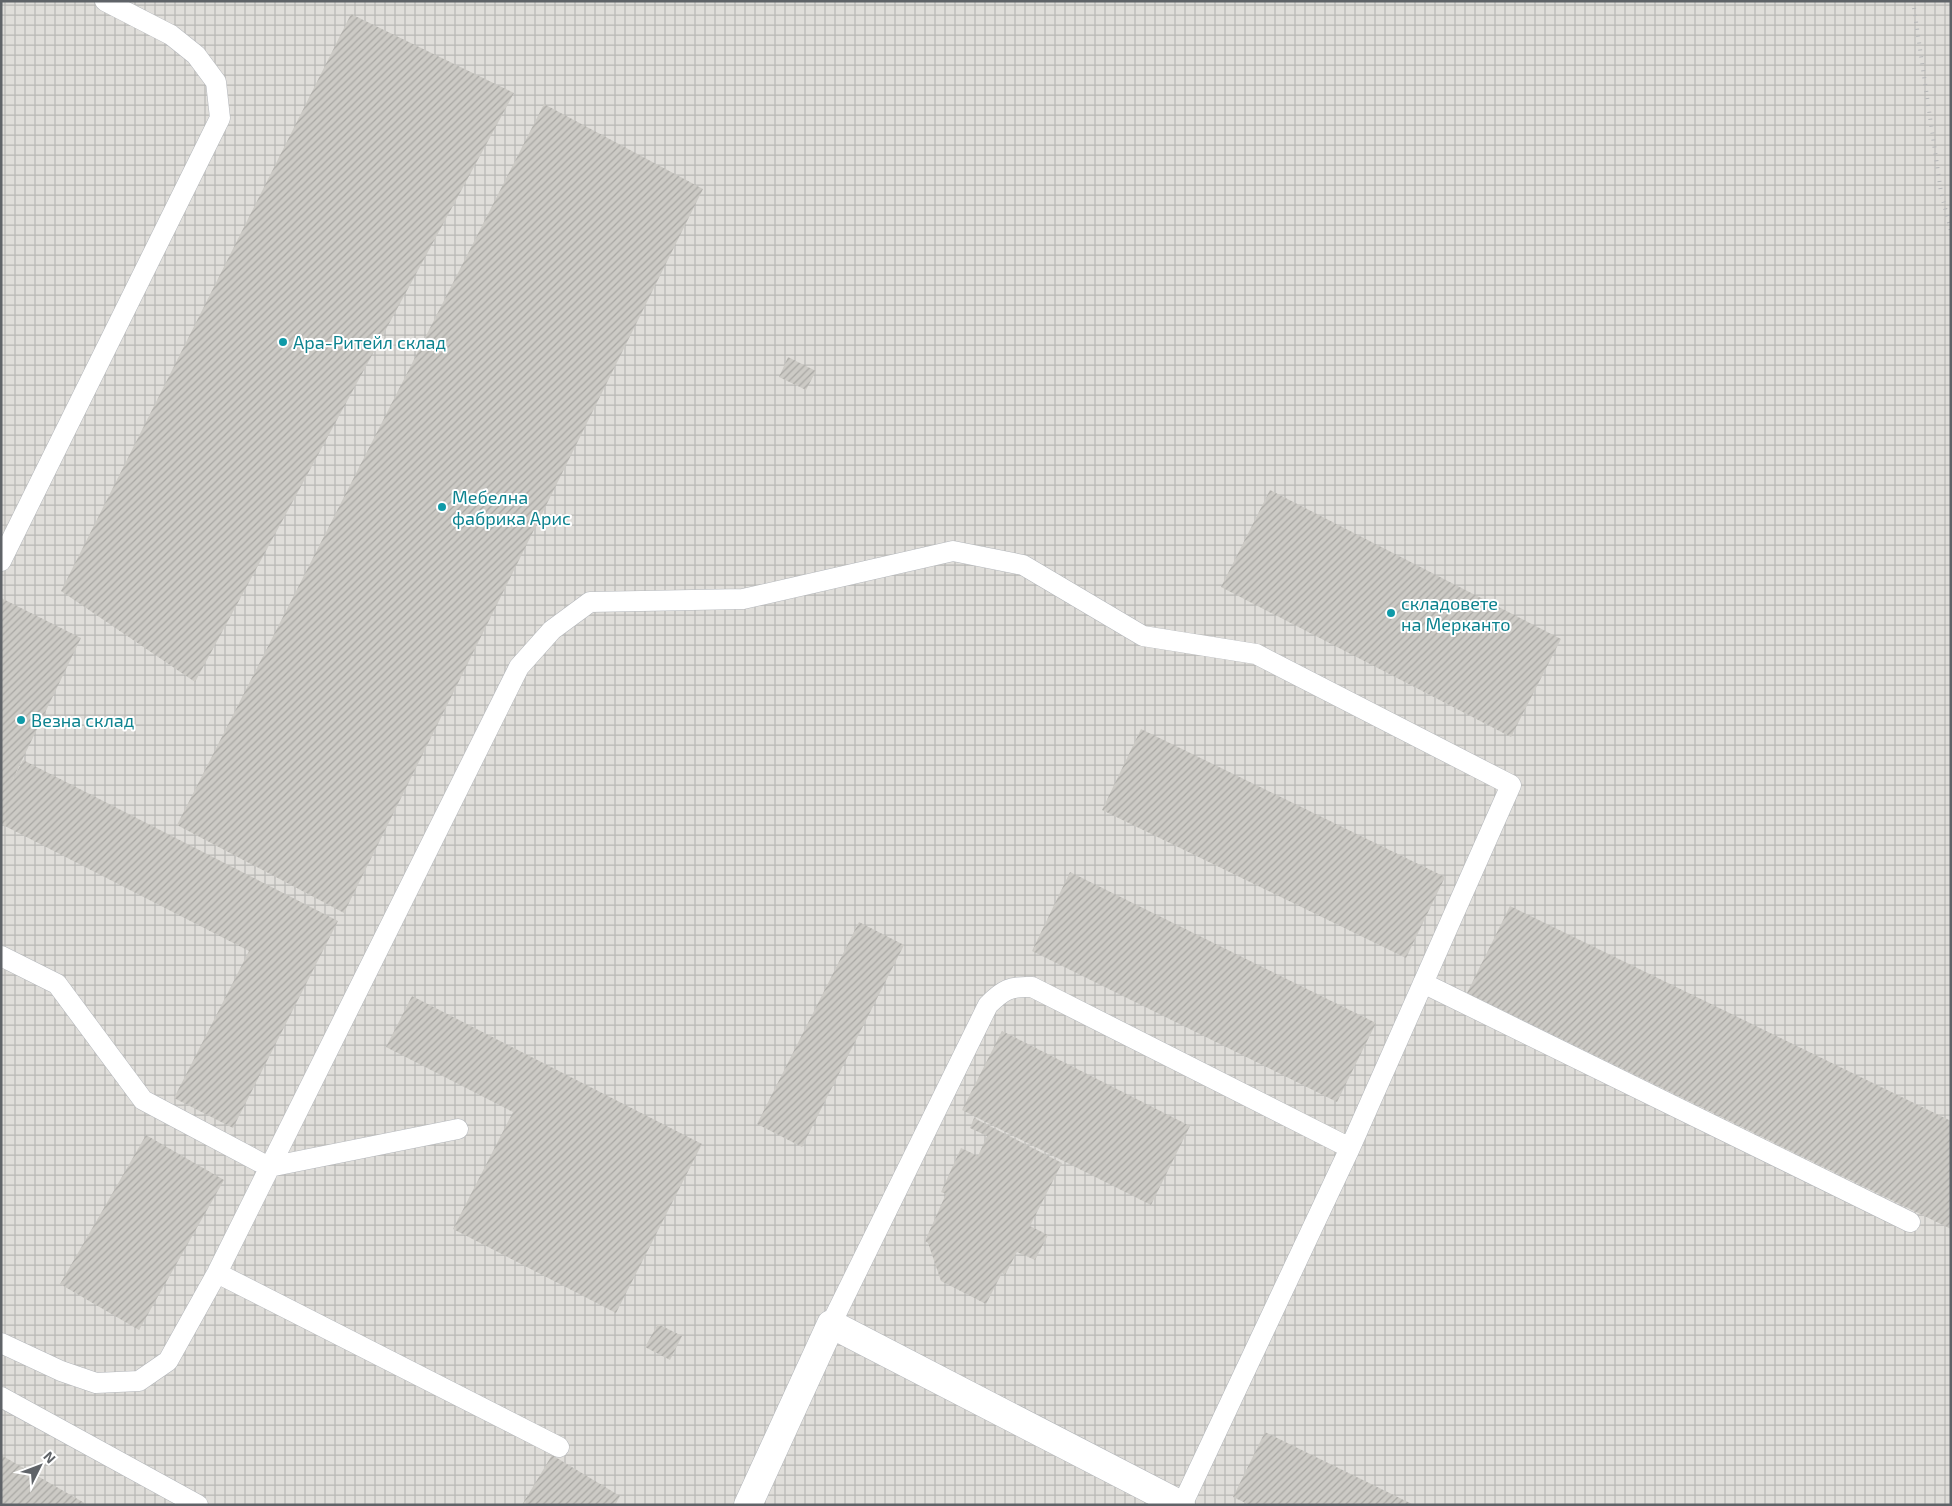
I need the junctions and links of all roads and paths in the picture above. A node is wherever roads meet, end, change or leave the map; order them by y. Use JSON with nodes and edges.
{"nodes":[{"id":1,"x":105,"y":1,"type":"edge"},
{"id":2,"x":1,"y":561,"type":"edge"},
{"id":3,"x":1,"y":956,"type":"edge"},
{"id":4,"x":1423,"y":983,"type":"junction"},
{"id":5,"x":458,"y":1129,"type":"dead end"},
{"id":6,"x":1350,"y":1148,"type":"junction"},
{"id":7,"x":269,"y":1167,"type":"junction"},
{"id":8,"x":1910,"y":1222,"type":"dead end"},
{"id":9,"x":217,"y":1273,"type":"junction"},
{"id":10,"x":831,"y":1324,"type":"junction"},
{"id":11,"x":1,"y":1343,"type":"edge"},
{"id":12,"x":1,"y":1397,"type":"edge"},
{"id":13,"x":559,"y":1447,"type":"dead end"},
{"id":14,"x":198,"y":1505,"type":"edge"},
{"id":15,"x":748,"y":1505,"type":"edge"},
{"id":16,"x":1182,"y":1505,"type":"edge"}],
"edges":[{"from":1,"to":2,"type":"lane"},
{"from":3,"to":7,"type":"lane"},
{"from":4,"to":6,"type":"lane"},
{"from":4,"to":7,"type":"lane"},
{"from":4,"to":8,"type":"lane"},
{"from":5,"to":7,"type":"lane"},
{"from":6,"to":10,"type":"lane"},
{"from":6,"to":16,"type":"lane"},
{"from":7,"to":9,"type":"lane"},
{"from":9,"to":11,"type":"lane"},
{"from":9,"to":13,"type":"lane"},
{"from":10,"to":15,"type":"street"},
{"from":10,"to":16,"type":"street"},
{"from":12,"to":14,"type":"lane"}]}
